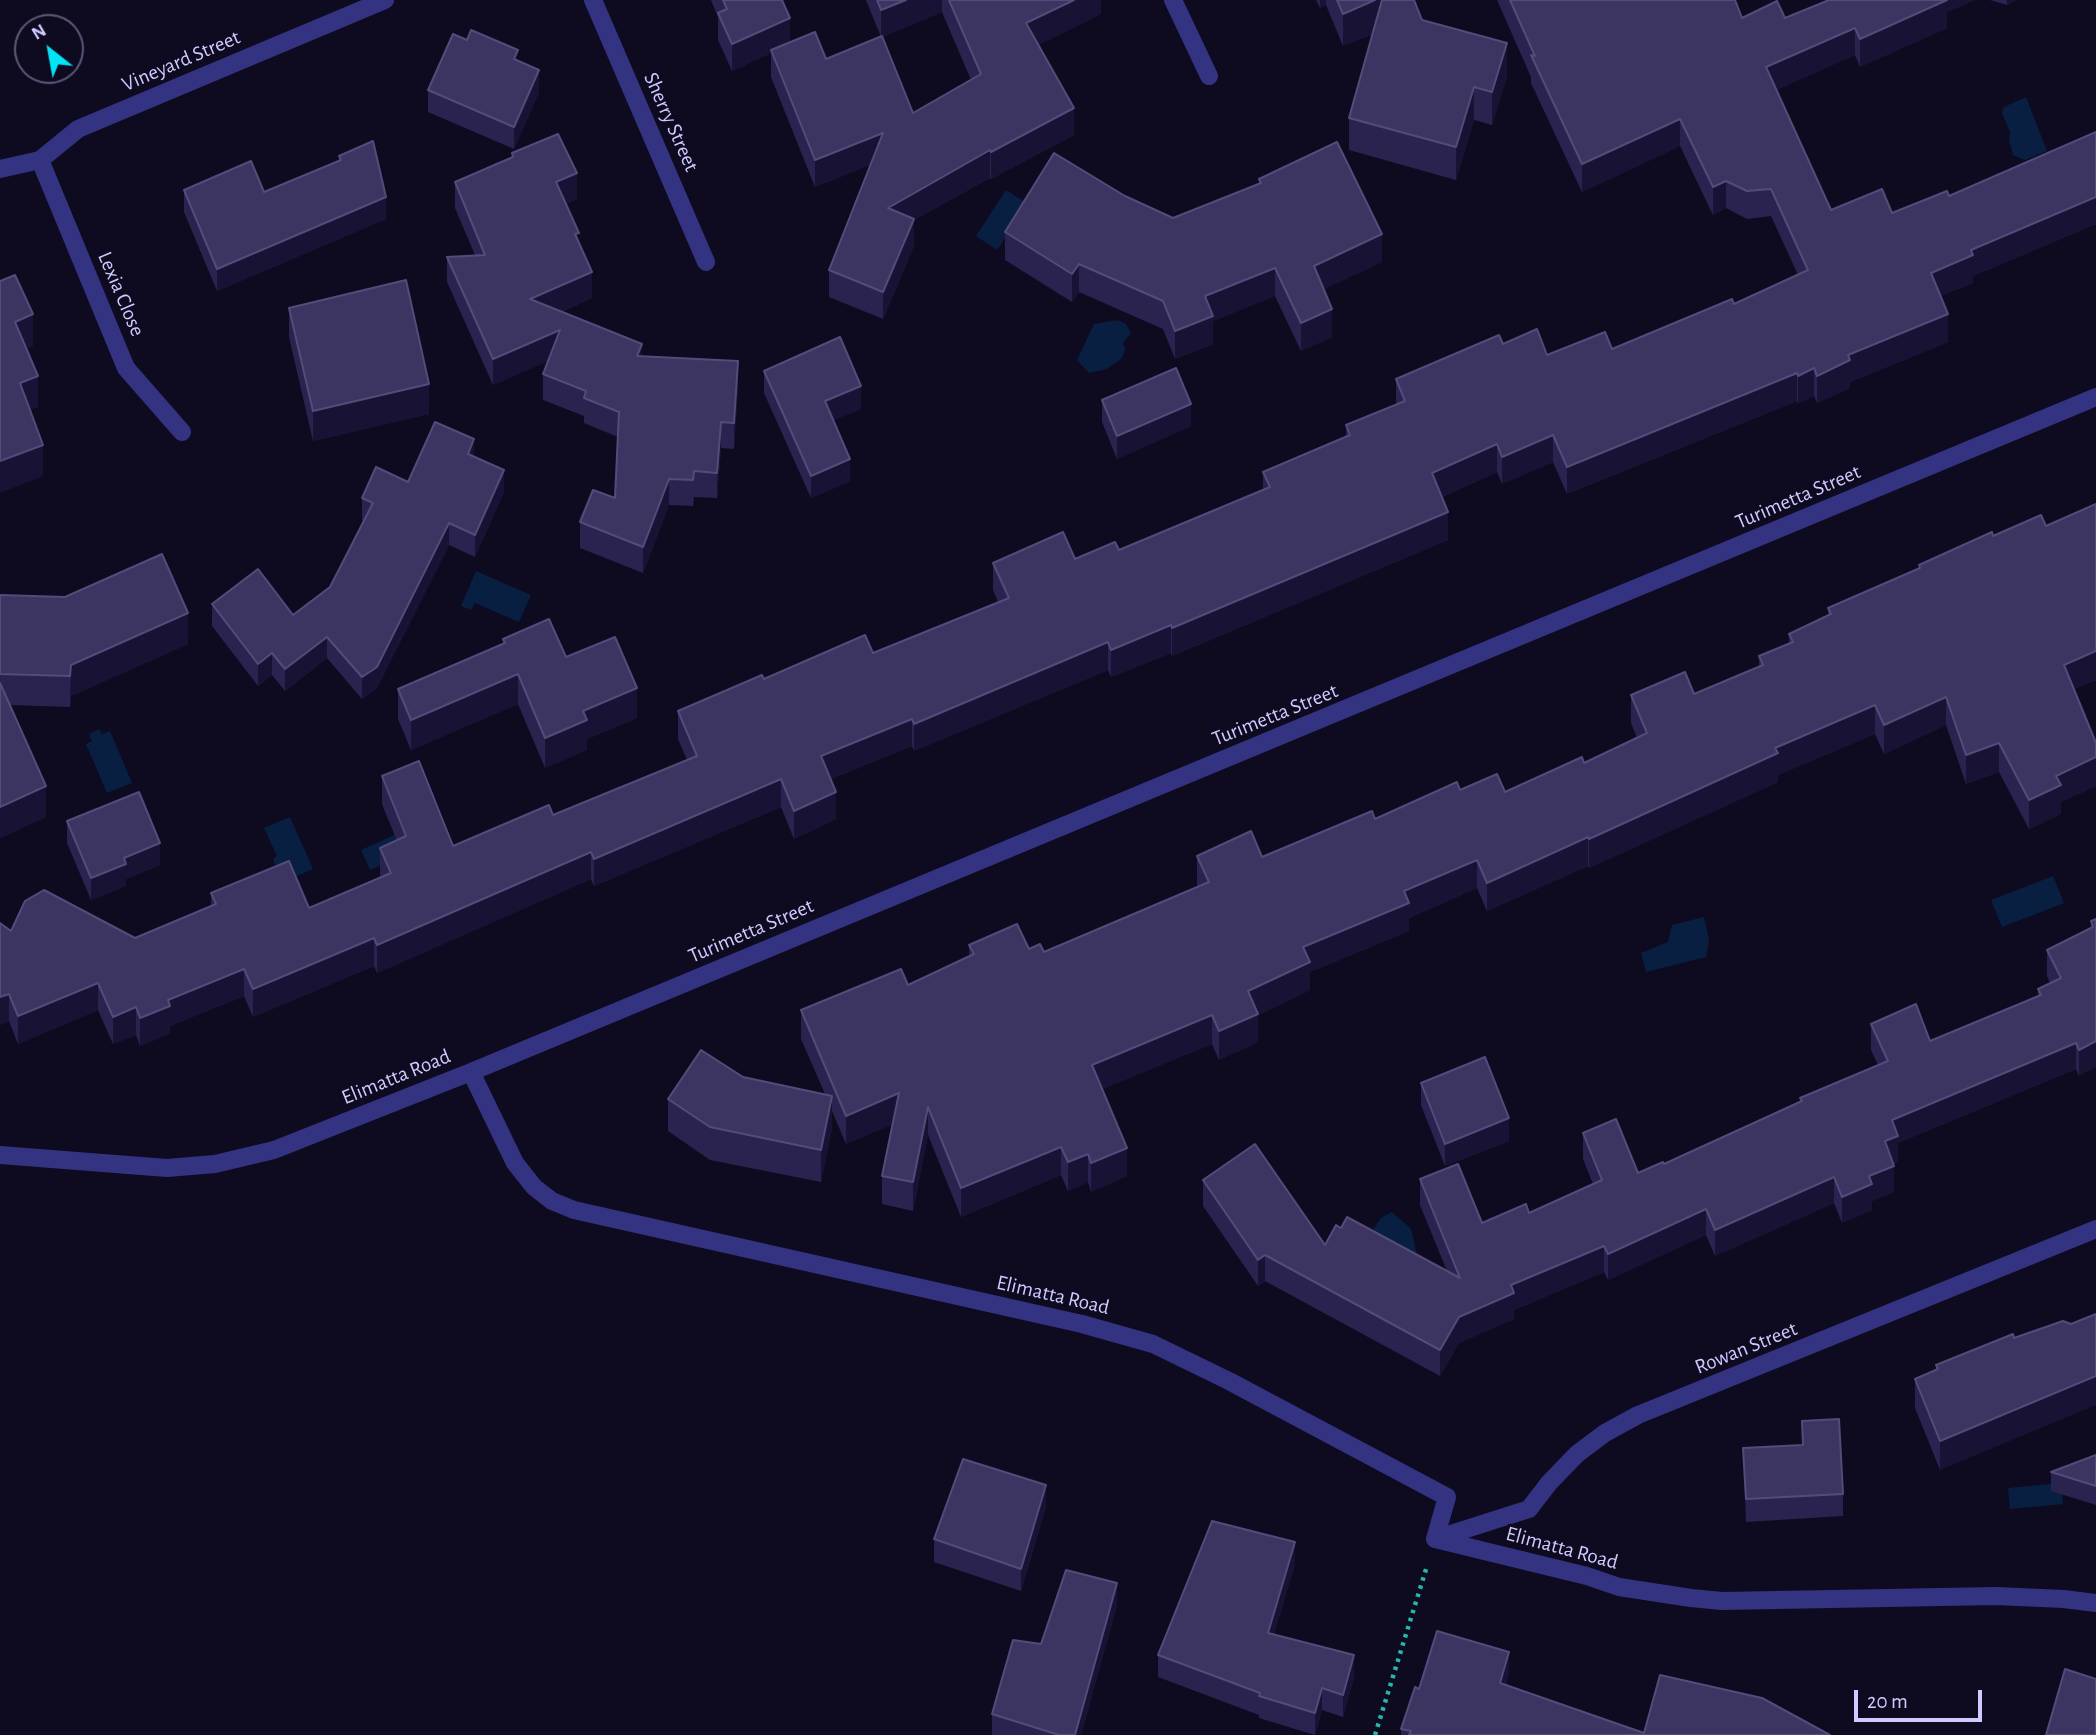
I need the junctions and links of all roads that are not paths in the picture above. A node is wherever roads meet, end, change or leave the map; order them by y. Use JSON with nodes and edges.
{"nodes":[{"id":1,"x":385,"y":0,"type":"edge"},
{"id":2,"x":593,"y":0,"type":"edge"},
{"id":3,"x":1173,"y":0,"type":"edge"},
{"id":4,"x":1209,"y":76,"type":"dead end"},
{"id":5,"x":40,"y":160,"type":"junction"},
{"id":6,"x":0,"y":169,"type":"edge"},
{"id":7,"x":706,"y":262,"type":"dead end"},
{"id":8,"x":2096,"y":397,"type":"edge"},
{"id":9,"x":182,"y":432,"type":"dead end"},
{"id":10,"x":471,"y":1072,"type":"junction"},
{"id":11,"x":0,"y":1155,"type":"edge"},
{"id":12,"x":2096,"y":1228,"type":"edge"},
{"id":13,"x":1435,"y":1539,"type":"junction"},
{"id":14,"x":2096,"y":1603,"type":"edge"}],
"edges":[{"from":1,"to":5,"type":"street","name":"Vineyard Street"},
{"from":2,"to":7,"type":"street","name":"Sherry Street"},
{"from":3,"to":4,"type":"street"},
{"from":5,"to":6,"type":"street","name":"Vineyard Street"},
{"from":5,"to":9,"type":"street","name":"Lexia Close"},
{"from":8,"to":10,"type":"street","name":"Turimetta Street"},
{"from":10,"to":11,"type":"street","name":"Elimatta Road"},
{"from":10,"to":13,"type":"street","name":"Elimatta Road"},
{"from":12,"to":13,"type":"street","name":"Rowan Street"},
{"from":13,"to":14,"type":"street","name":"Elimatta Road"}]}
